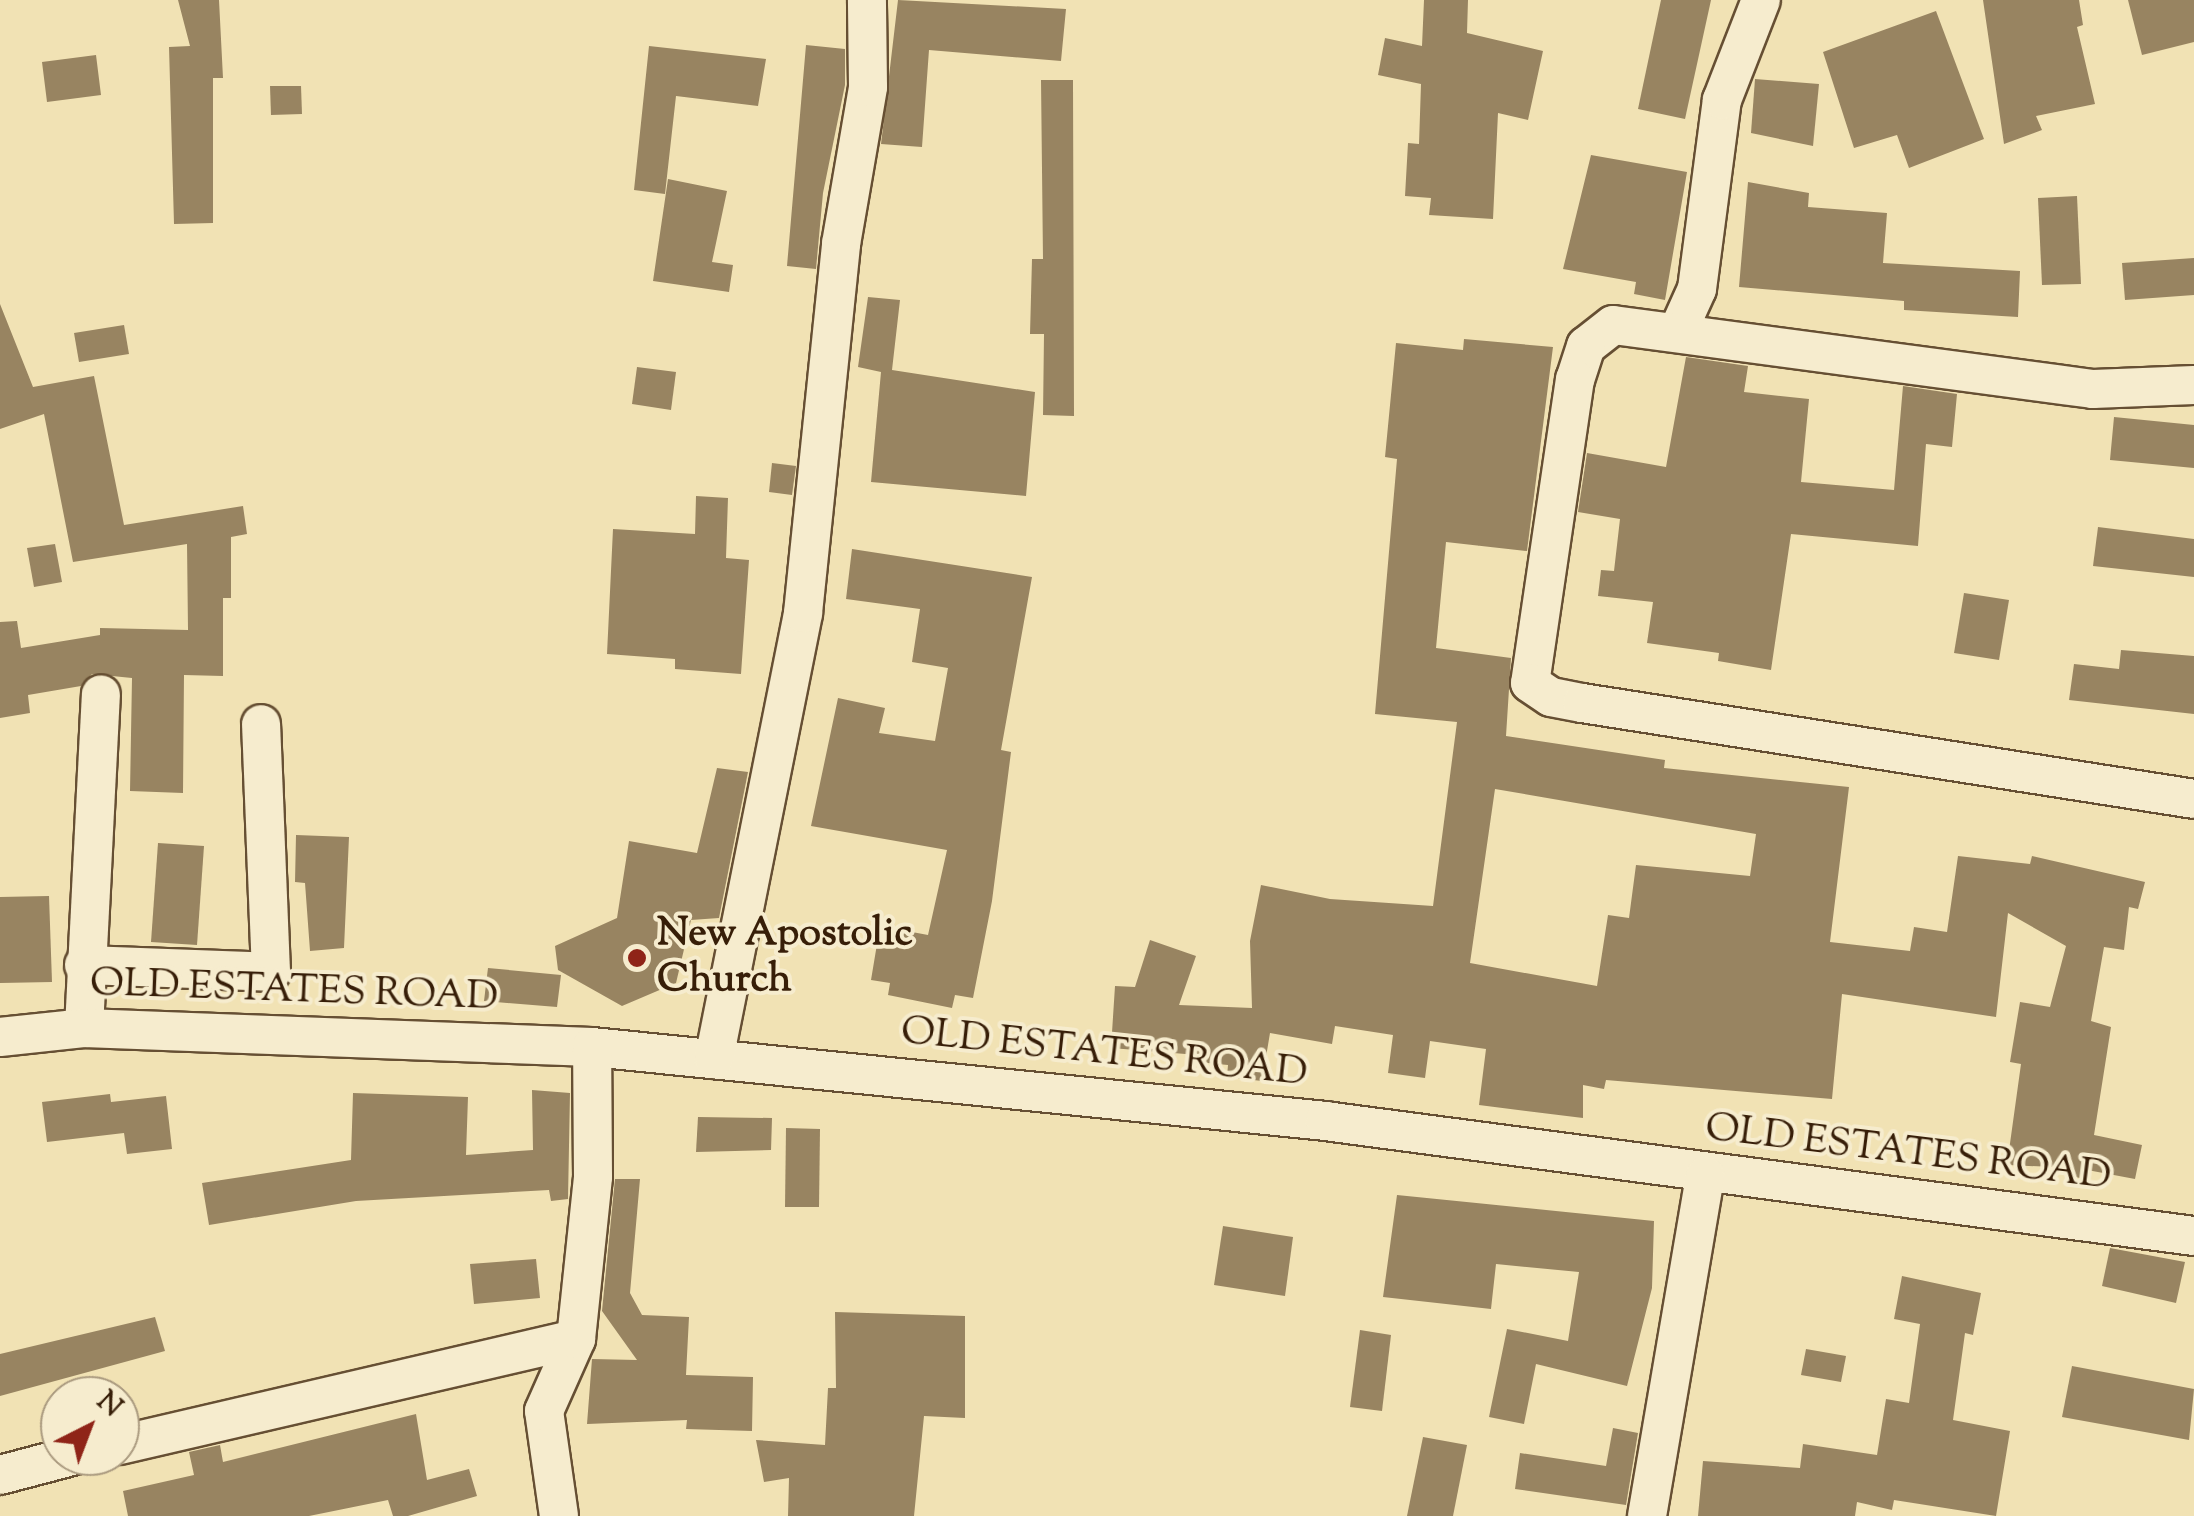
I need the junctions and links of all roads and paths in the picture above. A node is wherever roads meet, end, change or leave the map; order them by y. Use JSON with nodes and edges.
{"nodes":[{"id":1,"x":867,"y":0,"type":"edge"},
{"id":2,"x":1761,"y":0,"type":"edge"},
{"id":3,"x":1678,"y":331,"type":"junction"},
{"id":4,"x":2194,"y":385,"type":"edge"},
{"id":5,"x":101,"y":694,"type":"dead end"},
{"id":6,"x":261,"y":724,"type":"dead end"},
{"id":7,"x":2194,"y":799,"type":"edge"},
{"id":8,"x":84,"y":965,"type":"junction"},
{"id":9,"x":84,"y":1028,"type":"junction"},
{"id":10,"x":0,"y":1038,"type":"edge"},
{"id":11,"x":592,"y":1048,"type":"junction"},
{"id":12,"x":714,"y":1059,"type":"junction"},
{"id":13,"x":1705,"y":1176,"type":"junction"},
{"id":14,"x":2194,"y":1236,"type":"edge"},
{"id":15,"x":576,"y":1340,"type":"junction"},
{"id":16,"x":140,"y":1440,"type":"edge"},
{"id":17,"x":40,"y":1464,"type":"edge"},
{"id":18,"x":0,"y":1475,"type":"edge"},
{"id":19,"x":559,"y":1516,"type":"edge"},
{"id":20,"x":1647,"y":1516,"type":"edge"}],
"edges":[{"from":1,"to":12,"type":"street"},
{"from":2,"to":3,"type":"street"},
{"from":3,"to":4,"type":"street"},
{"from":3,"to":7,"type":"street"},
{"from":5,"to":8,"type":"street"},
{"from":6,"to":8,"type":"street"},
{"from":8,"to":9,"type":"street"},
{"from":9,"to":10,"type":"street","name":"OLD ESTATES ROAD"},
{"from":9,"to":11,"type":"street","name":"OLD ESTATES ROAD"},
{"from":11,"to":12,"type":"street","name":"OLD ESTATES ROAD"},
{"from":11,"to":15,"type":"street"},
{"from":12,"to":13,"type":"street","name":"OLD ESTATES ROAD"},
{"from":13,"to":14,"type":"street","name":"OLD ESTATES ROAD"},
{"from":13,"to":20,"type":"street"},
{"from":15,"to":16,"type":"street"},
{"from":15,"to":19,"type":"street"},
{"from":17,"to":18,"type":"street"}]}
